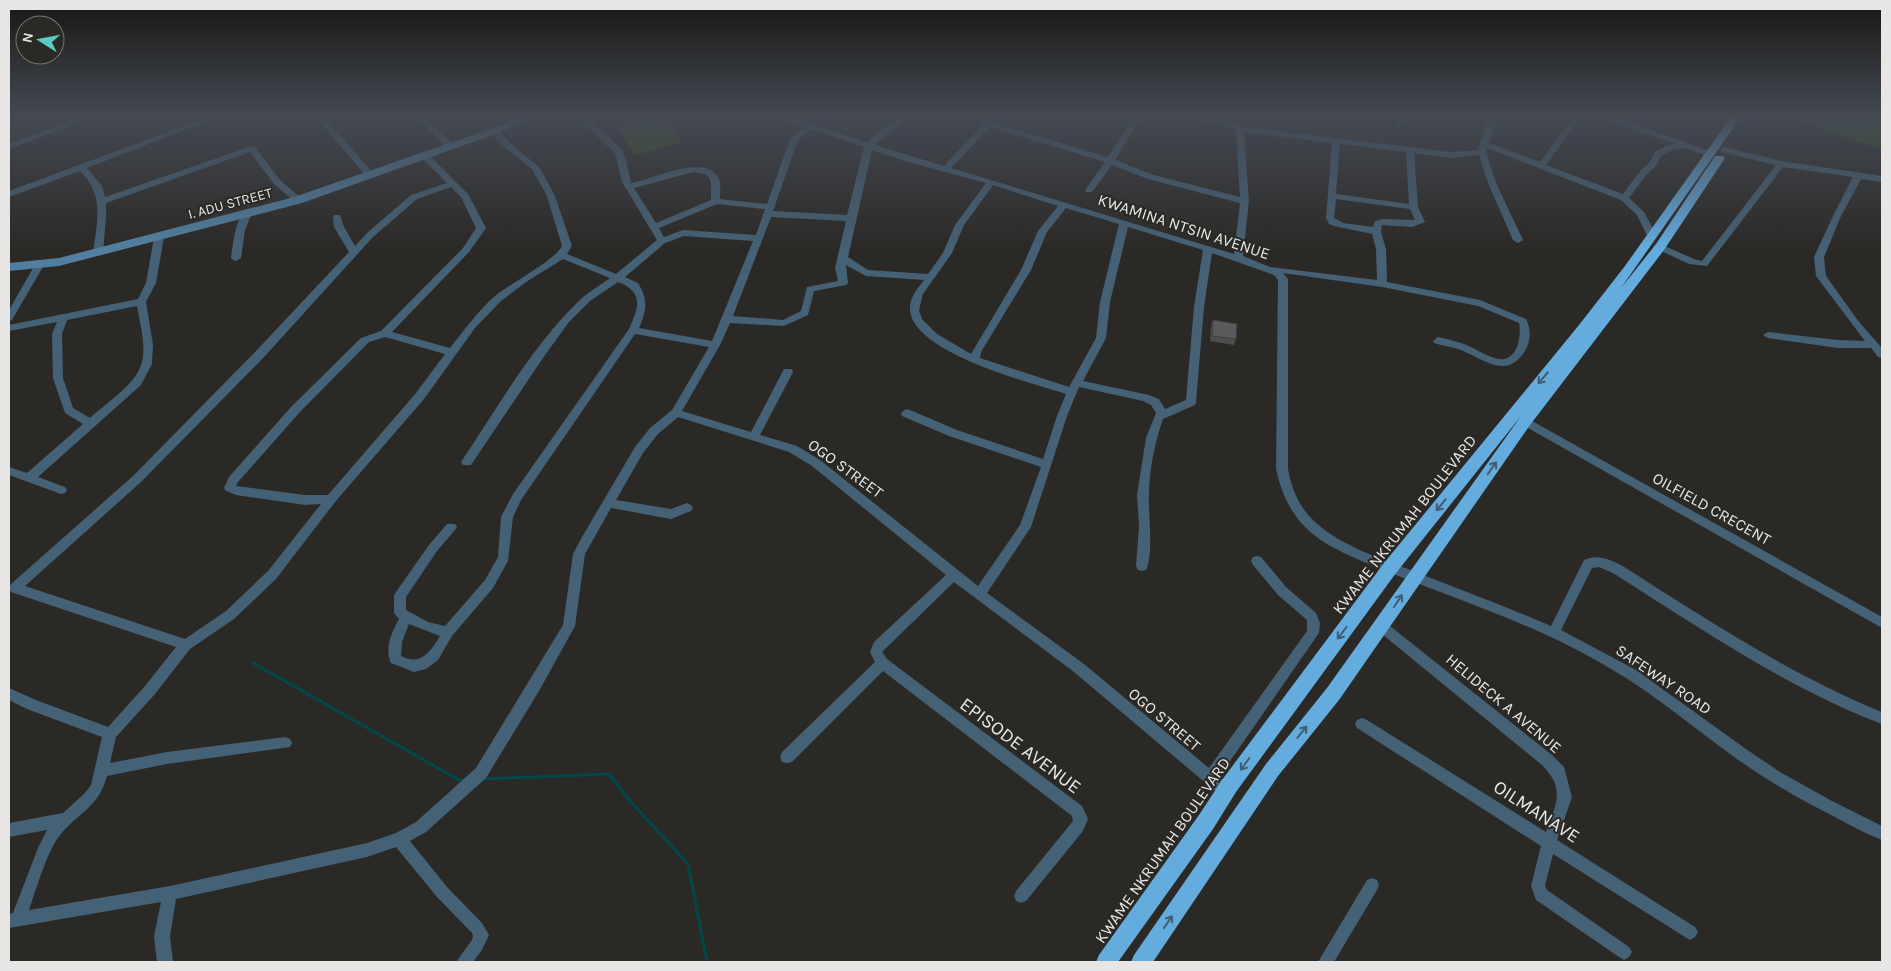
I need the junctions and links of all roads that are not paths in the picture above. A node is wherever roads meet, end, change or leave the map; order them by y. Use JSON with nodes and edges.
{"nodes":[{"id":1,"x":105,"y":159,"type":"edge"},
{"id":2,"x":224,"y":159,"type":"edge"},
{"id":3,"x":260,"y":159,"type":"edge"},
{"id":4,"x":356,"y":159,"type":"edge"},
{"id":5,"x":412,"y":159,"type":"edge"},
{"id":6,"x":428,"y":159,"type":"edge"},
{"id":7,"x":525,"y":159,"type":"edge"},
{"id":8,"x":622,"y":159,"type":"edge"},
{"id":9,"x":787,"y":159,"type":"edge"},
{"id":10,"x":864,"y":159,"type":"edge"},
{"id":11,"x":914,"y":159,"type":"edge"},
{"id":12,"x":954,"y":159,"type":"edge"},
{"id":13,"x":1102,"y":159,"type":"edge"},
{"id":14,"x":1112,"y":159,"type":"edge"},
{"id":15,"x":1242,"y":159,"type":"edge"},
{"id":16,"x":1334,"y":159,"type":"edge"},
{"id":17,"x":1411,"y":159,"type":"edge"},
{"id":18,"x":1486,"y":159,"type":"edge"},
{"id":19,"x":1522,"y":159,"type":"edge"},
{"id":20,"x":1546,"y":159,"type":"edge"},
{"id":21,"x":1655,"y":159,"type":"edge"},
{"id":22,"x":1712,"y":159,"type":"edge"},
{"id":23,"x":1757,"y":159,"type":"edge"},
{"id":24,"x":1110,"y":162,"type":"junction"},
{"id":25,"x":1782,"y":164,"type":"junction"},
{"id":26,"x":1542,"y":165,"type":"junction"},
{"id":27,"x":82,"y":168,"type":"junction"},
{"id":28,"x":946,"y":169,"type":"junction"},
{"id":29,"x":370,"y":175,"type":"junction"},
{"id":30,"x":1859,"y":175,"type":"junction"},
{"id":31,"x":1882,"y":179,"type":"edge"},
{"id":32,"x":991,"y":182,"type":"junction"},
{"id":33,"x":453,"y":184,"type":"junction"},
{"id":34,"x":629,"y":186,"type":"junction"},
{"id":35,"x":1089,"y":190,"type":"dead end"},
{"id":36,"x":9,"y":194,"type":"edge"},
{"id":37,"x":1331,"y":196,"type":"junction"},
{"id":38,"x":1624,"y":198,"type":"junction"},
{"id":39,"x":298,"y":200,"type":"junction"},
{"id":40,"x":103,"y":201,"type":"junction"},
{"id":41,"x":716,"y":201,"type":"junction"},
{"id":42,"x":1245,"y":201,"type":"junction"},
{"id":43,"x":1064,"y":204,"type":"junction"},
{"id":44,"x":1414,"y":207,"type":"junction"},
{"id":45,"x":769,"y":210,"type":"junction"},
{"id":46,"x":248,"y":214,"type":"junction"},
{"id":47,"x":337,"y":217,"type":"dead end"},
{"id":48,"x":851,"y":218,"type":"junction"},
{"id":49,"x":1124,"y":223,"type":"junction"},
{"id":50,"x":654,"y":227,"type":"junction"},
{"id":51,"x":1376,"y":232,"type":"junction"},
{"id":52,"x":159,"y":237,"type":"junction"},
{"id":53,"x":760,"y":238,"type":"junction"},
{"id":54,"x":1518,"y":240,"type":"dead end"},
{"id":55,"x":662,"y":241,"type":"junction"},
{"id":56,"x":1656,"y":242,"type":"junction"},
{"id":57,"x":1208,"y":250,"type":"junction"},
{"id":58,"x":354,"y":252,"type":"junction"},
{"id":59,"x":98,"y":253,"type":"junction"},
{"id":60,"x":562,"y":255,"type":"junction"},
{"id":61,"x":843,"y":257,"type":"junction"},
{"id":62,"x":236,"y":258,"type":"dead end"},
{"id":63,"x":1238,"y":258,"type":"junction"},
{"id":64,"x":39,"y":265,"type":"junction"},
{"id":65,"x":634,"y":266,"type":"junction"},
{"id":66,"x":9,"y":268,"type":"edge"},
{"id":67,"x":1266,"y":268,"type":"junction"},
{"id":68,"x":931,"y":277,"type":"junction"},
{"id":69,"x":616,"y":278,"type":"junction"},
{"id":70,"x":1382,"y":284,"type":"junction"},
{"id":71,"x":635,"y":285,"type":"junction"},
{"id":72,"x":141,"y":302,"type":"junction"},
{"id":73,"x":64,"y":316,"type":"junction"},
{"id":74,"x":9,"y":318,"type":"edge"},
{"id":75,"x":726,"y":319,"type":"junction"},
{"id":76,"x":9,"y":328,"type":"edge"},
{"id":77,"x":633,"y":330,"type":"junction"},
{"id":78,"x":385,"y":333,"type":"junction"},
{"id":79,"x":1768,"y":335,"type":"dead end"},
{"id":80,"x":1438,"y":341,"type":"dead end"},
{"id":81,"x":715,"y":345,"type":"junction"},
{"id":82,"x":1874,"y":345,"type":"junction"},
{"id":83,"x":454,"y":353,"type":"junction"},
{"id":84,"x":1882,"y":354,"type":"edge"},
{"id":85,"x":974,"y":360,"type":"junction"},
{"id":86,"x":788,"y":372,"type":"dead end"},
{"id":87,"x":1074,"y":388,"type":"junction"},
{"id":88,"x":676,"y":413,"type":"junction"},
{"id":89,"x":1162,"y":413,"type":"junction"},
{"id":90,"x":906,"y":414,"type":"dead end"},
{"id":91,"x":1525,"y":422,"type":"junction"},
{"id":92,"x":91,"y":424,"type":"junction"},
{"id":93,"x":754,"y":436,"type":"junction"},
{"id":94,"x":467,"y":462,"type":"dead end"},
{"id":95,"x":1048,"y":465,"type":"junction"},
{"id":96,"x":9,"y":471,"type":"edge"},
{"id":97,"x":29,"y":478,"type":"junction"},
{"id":98,"x":61,"y":490,"type":"dead end"},
{"id":99,"x":331,"y":499,"type":"junction"},
{"id":100,"x":607,"y":503,"type":"junction"},
{"id":101,"x":687,"y":508,"type":"dead end"},
{"id":102,"x":451,"y":527,"type":"dead end"},
{"id":103,"x":1257,"y":561,"type":"dead end"},
{"id":104,"x":1142,"y":566,"type":"dead end"},
{"id":105,"x":1390,"y":568,"type":"junction"},
{"id":106,"x":954,"y":575,"type":"junction"},
{"id":107,"x":1414,"y":578,"type":"junction"},
{"id":108,"x":12,"y":587,"type":"edge"},
{"id":109,"x":980,"y":594,"type":"junction"},
{"id":110,"x":406,"y":617,"type":"junction"},
{"id":111,"x":1882,"y":623,"type":"edge"},
{"id":112,"x":1381,"y":626,"type":"junction"},
{"id":113,"x":448,"y":632,"type":"junction"},
{"id":114,"x":1554,"y":632,"type":"junction"},
{"id":115,"x":186,"y":645,"type":"junction"},
{"id":116,"x":882,"y":663,"type":"junction"},
{"id":117,"x":9,"y":694,"type":"edge"},
{"id":118,"x":1882,"y":718,"type":"edge"},
{"id":119,"x":1362,"y":724,"type":"dead end"},
{"id":120,"x":110,"y":734,"type":"junction"},
{"id":121,"x":285,"y":743,"type":"dead end"},
{"id":122,"x":787,"y":757,"type":"dead end"},
{"id":123,"x":101,"y":771,"type":"junction"},
{"id":124,"x":1210,"y":778,"type":"junction"},
{"id":125,"x":1226,"y":791,"type":"junction"},
{"id":126,"x":65,"y":820,"type":"junction"},
{"id":127,"x":9,"y":830,"type":"edge"},
{"id":128,"x":1882,"y":833,"type":"edge"},
{"id":129,"x":399,"y":840,"type":"junction"},
{"id":130,"x":1548,"y":843,"type":"junction"},
{"id":131,"x":1372,"y":885,"type":"dead end"},
{"id":132,"x":170,"y":893,"type":"junction"},
{"id":133,"x":1021,"y":896,"type":"dead end"},
{"id":134,"x":14,"y":920,"type":"edge"},
{"id":135,"x":1690,"y":932,"type":"dead end"},
{"id":136,"x":1624,"y":952,"type":"dead end"},
{"id":137,"x":1145,"y":960,"type":"edge"},
{"id":138,"x":165,"y":962,"type":"edge"},
{"id":139,"x":464,"y":962,"type":"edge"},
{"id":140,"x":1106,"y":962,"type":"edge"},
{"id":141,"x":1326,"y":962,"type":"edge"}],
"edges":[{"from":1,"to":27,"type":"street"},
{"from":2,"to":40,"type":"street"},
{"from":3,"to":39,"type":"street"},
{"from":4,"to":29,"type":"street"},
{"from":5,"to":29,"type":"street","name":"I. ADU STREET"},
{"from":6,"to":33,"type":"street"},
{"from":7,"to":60,"type":"street"},
{"from":8,"to":34,"type":"street"},
{"from":9,"to":45,"type":"street"},
{"from":10,"to":48,"type":"street"},
{"from":11,"to":28,"type":"street","name":"KWAMINA NTSIN AVENUE"},
{"from":12,"to":28,"type":"street"},
{"from":13,"to":24,"type":"street"},
{"from":14,"to":24,"type":"street"},
{"from":15,"to":42,"type":"street"},
{"from":16,"to":37,"type":"street"},
{"from":17,"to":44,"type":"street"},
{"from":18,"to":54,"type":"street"},
{"from":19,"to":26,"type":"street"},
{"from":20,"to":26,"type":"street"},
{"from":21,"to":38,"type":"street"},
{"from":22,"to":56,"type":"highway","name":"KWAME NKRUMAH BOULEVARD"},
{"from":23,"to":25,"type":"street"},
{"from":24,"to":35,"type":"street"},
{"from":24,"to":42,"type":"street"},
{"from":25,"to":30,"type":"street"},
{"from":25,"to":56,"type":"street"},
{"from":26,"to":38,"type":"street"},
{"from":27,"to":36,"type":"street"},
{"from":27,"to":40,"type":"street"},
{"from":28,"to":32,"type":"street","name":"KWAMINA NTSIN AVENUE"},
{"from":29,"to":39,"type":"street","name":"I. ADU STREET"},
{"from":30,"to":31,"type":"street"},
{"from":30,"to":82,"type":"street"},
{"from":32,"to":43,"type":"street","name":"KWAMINA NTSIN AVENUE"},
{"from":32,"to":68,"type":"street"},
{"from":33,"to":58,"type":"street"},
{"from":33,"to":78,"type":"street"},
{"from":34,"to":41,"type":"street"},
{"from":34,"to":50,"type":"street"},
{"from":37,"to":44,"type":"street"},
{"from":37,"to":51,"type":"street"},
{"from":38,"to":56,"type":"street"},
{"from":39,"to":46,"type":"street","name":"I. ADU STREET"},
{"from":40,"to":59,"type":"street"},
{"from":41,"to":45,"type":"street"},
{"from":41,"to":50,"type":"street"},
{"from":42,"to":63,"type":"street"},
{"from":43,"to":49,"type":"street","name":"KWAMINA NTSIN AVENUE"},
{"from":43,"to":85,"type":"street"},
{"from":44,"to":51,"type":"street"},
{"from":45,"to":48,"type":"street"},
{"from":45,"to":53,"type":"street"},
{"from":46,"to":52,"type":"street","name":"I. ADU STREET"},
{"from":46,"to":62,"type":"street"},
{"from":47,"to":58,"type":"street"},
{"from":48,"to":61,"type":"street"},
{"from":49,"to":57,"type":"street","name":"KWAMINA NTSIN AVENUE"},
{"from":49,"to":87,"type":"street"},
{"from":50,"to":55,"type":"street"},
{"from":51,"to":70,"type":"street"},
{"from":52,"to":59,"type":"street","name":"I. ADU STREET"},
{"from":52,"to":72,"type":"street"},
{"from":53,"to":55,"type":"street"},
{"from":53,"to":75,"type":"street"},
{"from":55,"to":65,"type":"street"},
{"from":56,"to":91,"type":"highway","name":"KWAME NKRUMAH BOULEVARD"},
{"from":56,"to":105,"type":"highway","name":"KWAME NKRUMAH BOULEVARD","one_way":true},
{"from":57,"to":63,"type":"street","name":"KWAMINA NTSIN AVENUE"},
{"from":57,"to":89,"type":"street"},
{"from":58,"to":108,"type":"street"},
{"from":59,"to":64,"type":"street","name":"I. ADU STREET"},
{"from":60,"to":69,"type":"street"},
{"from":60,"to":83,"type":"street"},
{"from":61,"to":68,"type":"street"},
{"from":61,"to":75,"type":"street"},
{"from":63,"to":67,"type":"street","name":"KWAMINA NTSIN AVENUE"},
{"from":64,"to":66,"type":"street","name":"I. ADU STREET"},
{"from":64,"to":74,"type":"street"},
{"from":65,"to":69,"type":"street"},
{"from":65,"to":71,"type":"street"},
{"from":67,"to":70,"type":"street"},
{"from":67,"to":105,"type":"street","name":"KWAMINA NTSIN AVENUE"},
{"from":68,"to":85,"type":"street"},
{"from":69,"to":71,"type":"street"},
{"from":69,"to":94,"type":"street"},
{"from":70,"to":80,"type":"street"},
{"from":71,"to":77,"type":"street"},
{"from":72,"to":73,"type":"street"},
{"from":72,"to":92,"type":"street"},
{"from":73,"to":76,"type":"street"},
{"from":73,"to":92,"type":"street"},
{"from":75,"to":81,"type":"street"},
{"from":77,"to":81,"type":"street"},
{"from":77,"to":113,"type":"street"},
{"from":78,"to":83,"type":"street"},
{"from":78,"to":99,"type":"street"},
{"from":79,"to":82,"type":"street"},
{"from":81,"to":88,"type":"street"},
{"from":82,"to":84,"type":"street"},
{"from":83,"to":99,"type":"street"},
{"from":85,"to":87,"type":"street"},
{"from":86,"to":93,"type":"street"},
{"from":87,"to":89,"type":"street"},
{"from":87,"to":95,"type":"street"},
{"from":88,"to":93,"type":"street","name":"OGO STREET"},
{"from":88,"to":100,"type":"street"},
{"from":89,"to":104,"type":"street"},
{"from":90,"to":95,"type":"street"},
{"from":107,"to":91,"type":"highway","name":"KWAME NKRUMAH BOULEVARD","one_way":true},
{"from":91,"to":111,"type":"street","name":"OILFIELD CRECENT"},
{"from":92,"to":97,"type":"street"},
{"from":93,"to":106,"type":"street","name":"OGO STREET"},
{"from":95,"to":109,"type":"street"},
{"from":96,"to":97,"type":"street"},
{"from":97,"to":98,"type":"street"},
{"from":99,"to":115,"type":"street"},
{"from":100,"to":101,"type":"street"},
{"from":100,"to":129,"type":"street"},
{"from":102,"to":110,"type":"street"},
{"from":103,"to":124,"type":"street"},
{"from":105,"to":107,"type":"street","name":"KWAMINA NTSIN AVENUE"},
{"from":105,"to":125,"type":"highway","name":"KWAME NKRUMAH BOULEVARD","one_way":true},
{"from":106,"to":109,"type":"street","name":"OGO STREET"},
{"from":106,"to":116,"type":"street"},
{"from":112,"to":107,"type":"highway","name":"KWAME NKRUMAH BOULEVARD","one_way":true},
{"from":107,"to":114,"type":"street","name":"SAFEWAY ROAD"},
{"from":108,"to":115,"type":"street"},
{"from":109,"to":124,"type":"street","name":"OGO STREET"},
{"from":110,"to":113,"type":"street"},
{"from":110,"to":113,"type":"street"},
{"from":112,"to":130,"type":"street","name":"HELIDECK A AVENUE"},
{"from":137,"to":112,"type":"highway","name":"KWAME NKRUMAH BOULEVARD","one_way":true},
{"from":114,"to":118,"type":"street"},
{"from":114,"to":128,"type":"street","name":"SAFEWAY ROAD"},
{"from":115,"to":120,"type":"street"},
{"from":116,"to":122,"type":"street"},
{"from":116,"to":133,"type":"street","name":"EPISODE AVENUE"},
{"from":117,"to":120,"type":"street"},
{"from":119,"to":130,"type":"street","name":"OILMANAVE"},
{"from":120,"to":123,"type":"street"},
{"from":121,"to":123,"type":"street"},
{"from":123,"to":126,"type":"street"},
{"from":124,"to":125,"type":"street","name":"OGO STREET"},
{"from":125,"to":140,"type":"highway","name":"KWAME NKRUMAH BOULEVARD"},
{"from":126,"to":127,"type":"street"},
{"from":126,"to":134,"type":"street"},
{"from":129,"to":132,"type":"street"},
{"from":129,"to":139,"type":"street"},
{"from":130,"to":135,"type":"street","name":"OILMANAVE"},
{"from":130,"to":136,"type":"street","name":"HELIDECK A AVENUE"},
{"from":131,"to":141,"type":"street"},
{"from":132,"to":134,"type":"street"},
{"from":132,"to":138,"type":"street"}]}
